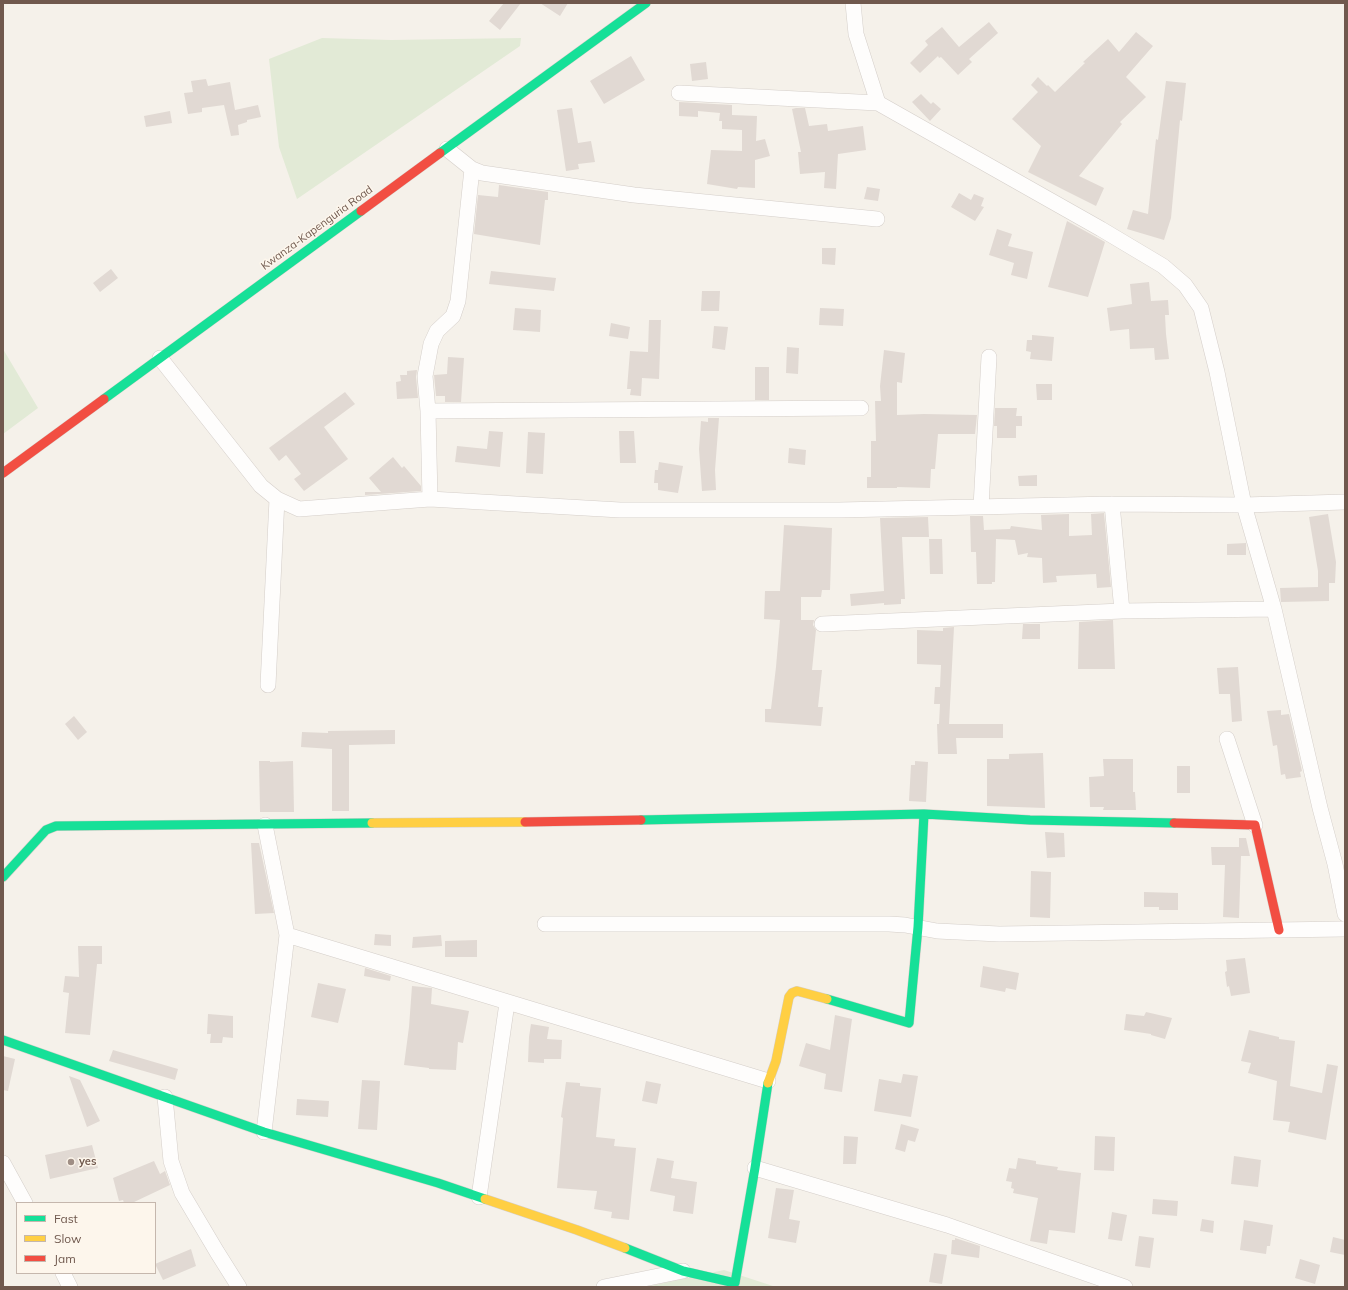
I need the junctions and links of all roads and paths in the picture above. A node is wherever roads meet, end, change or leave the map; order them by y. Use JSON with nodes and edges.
{"nodes":[{"id":1,"x":646,"y":3,"type":"edge"},
{"id":2,"x":853,"y":3,"type":"edge"},
{"id":3,"x":679,"y":93,"type":"dead end"},
{"id":4,"x":878,"y":103,"type":"junction"},
{"id":5,"x":446,"y":149,"type":"junction"},
{"id":6,"x":472,"y":169,"type":"junction"},
{"id":7,"x":876,"y":219,"type":"dead end"},
{"id":8,"x":989,"y":357,"type":"dead end"},
{"id":9,"x":160,"y":358,"type":"junction"},
{"id":10,"x":861,"y":408,"type":"dead end"},
{"id":11,"x":428,"y":411,"type":"junction"},
{"id":12,"x":3,"y":472,"type":"edge"},
{"id":13,"x":430,"y":498,"type":"junction"},
{"id":14,"x":277,"y":499,"type":"junction"},
{"id":15,"x":1345,"y":502,"type":"edge"},
{"id":16,"x":1112,"y":504,"type":"junction"},
{"id":17,"x":1244,"y":505,"type":"junction"},
{"id":18,"x":981,"y":507,"type":"junction"},
{"id":19,"x":1274,"y":609,"type":"junction"},
{"id":20,"x":1122,"y":611,"type":"junction"},
{"id":21,"x":822,"y":624,"type":"dead end"},
{"id":22,"x":268,"y":685,"type":"dead end"},
{"id":23,"x":1228,"y":739,"type":"dead end"},
{"id":24,"x":924,"y":814,"type":"junction"},
{"id":25,"x":265,"y":825,"type":"junction"},
{"id":26,"x":1255,"y":826,"type":"junction"},
{"id":27,"x":3,"y":877,"type":"edge"},
{"id":28,"x":1345,"y":914,"type":"edge"},
{"id":29,"x":545,"y":924,"type":"dead end"},
{"id":30,"x":918,"y":928,"type":"junction"},
{"id":31,"x":1345,"y":929,"type":"edge"},
{"id":32,"x":1279,"y":930,"type":"junction"},
{"id":33,"x":287,"y":935,"type":"junction"},
{"id":34,"x":507,"y":1003,"type":"junction"},
{"id":35,"x":3,"y":1040,"type":"edge"},
{"id":36,"x":768,"y":1081,"type":"junction"},
{"id":37,"x":166,"y":1097,"type":"junction"},
{"id":38,"x":264,"y":1132,"type":"junction"},
{"id":39,"x":3,"y":1163,"type":"edge"},
{"id":40,"x":755,"y":1168,"type":"junction"},
{"id":41,"x":479,"y":1197,"type":"junction"},
{"id":42,"x":24,"y":1202,"type":"edge"},
{"id":43,"x":683,"y":1271,"type":"junction"},
{"id":44,"x":63,"y":1274,"type":"edge"},
{"id":45,"x":741,"y":1285,"type":"edge"},
{"id":46,"x":70,"y":1287,"type":"edge"},
{"id":47,"x":238,"y":1287,"type":"edge"},
{"id":48,"x":604,"y":1287,"type":"edge"},
{"id":49,"x":1125,"y":1287,"type":"edge"}],
"edges":[{"from":1,"to":5,"type":"street","name":"Kwanza-Kapenguria Road"},
{"from":2,"to":4,"type":"street"},
{"from":3,"to":4,"type":"street"},
{"from":4,"to":17,"type":"street"},
{"from":5,"to":6,"type":"street"},
{"from":5,"to":9,"type":"street","name":"Kwanza-Kapenguria Road"},
{"from":6,"to":7,"type":"street"},
{"from":6,"to":11,"type":"street"},
{"from":8,"to":18,"type":"street"},
{"from":9,"to":12,"type":"street","name":"Kwanza-Kapenguria Road"},
{"from":9,"to":14,"type":"street"},
{"from":10,"to":11,"type":"street"},
{"from":11,"to":13,"type":"street"},
{"from":13,"to":14,"type":"street"},
{"from":13,"to":18,"type":"street"},
{"from":14,"to":22,"type":"street"},
{"from":15,"to":17,"type":"street"},
{"from":16,"to":17,"type":"street"},
{"from":16,"to":18,"type":"street"},
{"from":16,"to":20,"type":"street"},
{"from":17,"to":19,"type":"street"},
{"from":19,"to":20,"type":"street"},
{"from":19,"to":28,"type":"street"},
{"from":20,"to":21,"type":"street"},
{"from":23,"to":26,"type":"street"},
{"from":24,"to":25,"type":"street"},
{"from":24,"to":26,"type":"street"},
{"from":24,"to":30,"type":"street"},
{"from":25,"to":27,"type":"street"},
{"from":25,"to":33,"type":"street"},
{"from":26,"to":32,"type":"street"},
{"from":29,"to":30,"type":"street"},
{"from":30,"to":32,"type":"street"},
{"from":30,"to":36,"type":"street"},
{"from":31,"to":32,"type":"street"},
{"from":33,"to":34,"type":"street"},
{"from":33,"to":38,"type":"street"},
{"from":34,"to":36,"type":"street"},
{"from":34,"to":41,"type":"street"},
{"from":35,"to":37,"type":"street"},
{"from":36,"to":40,"type":"street"},
{"from":37,"to":38,"type":"street"},
{"from":37,"to":47,"type":"street"},
{"from":38,"to":41,"type":"street"},
{"from":39,"to":42,"type":"street"},
{"from":40,"to":45,"type":"street"},
{"from":40,"to":49,"type":"street"},
{"from":41,"to":43,"type":"street"},
{"from":43,"to":45,"type":"street"},
{"from":43,"to":48,"type":"street"},
{"from":44,"to":46,"type":"street"}]}
